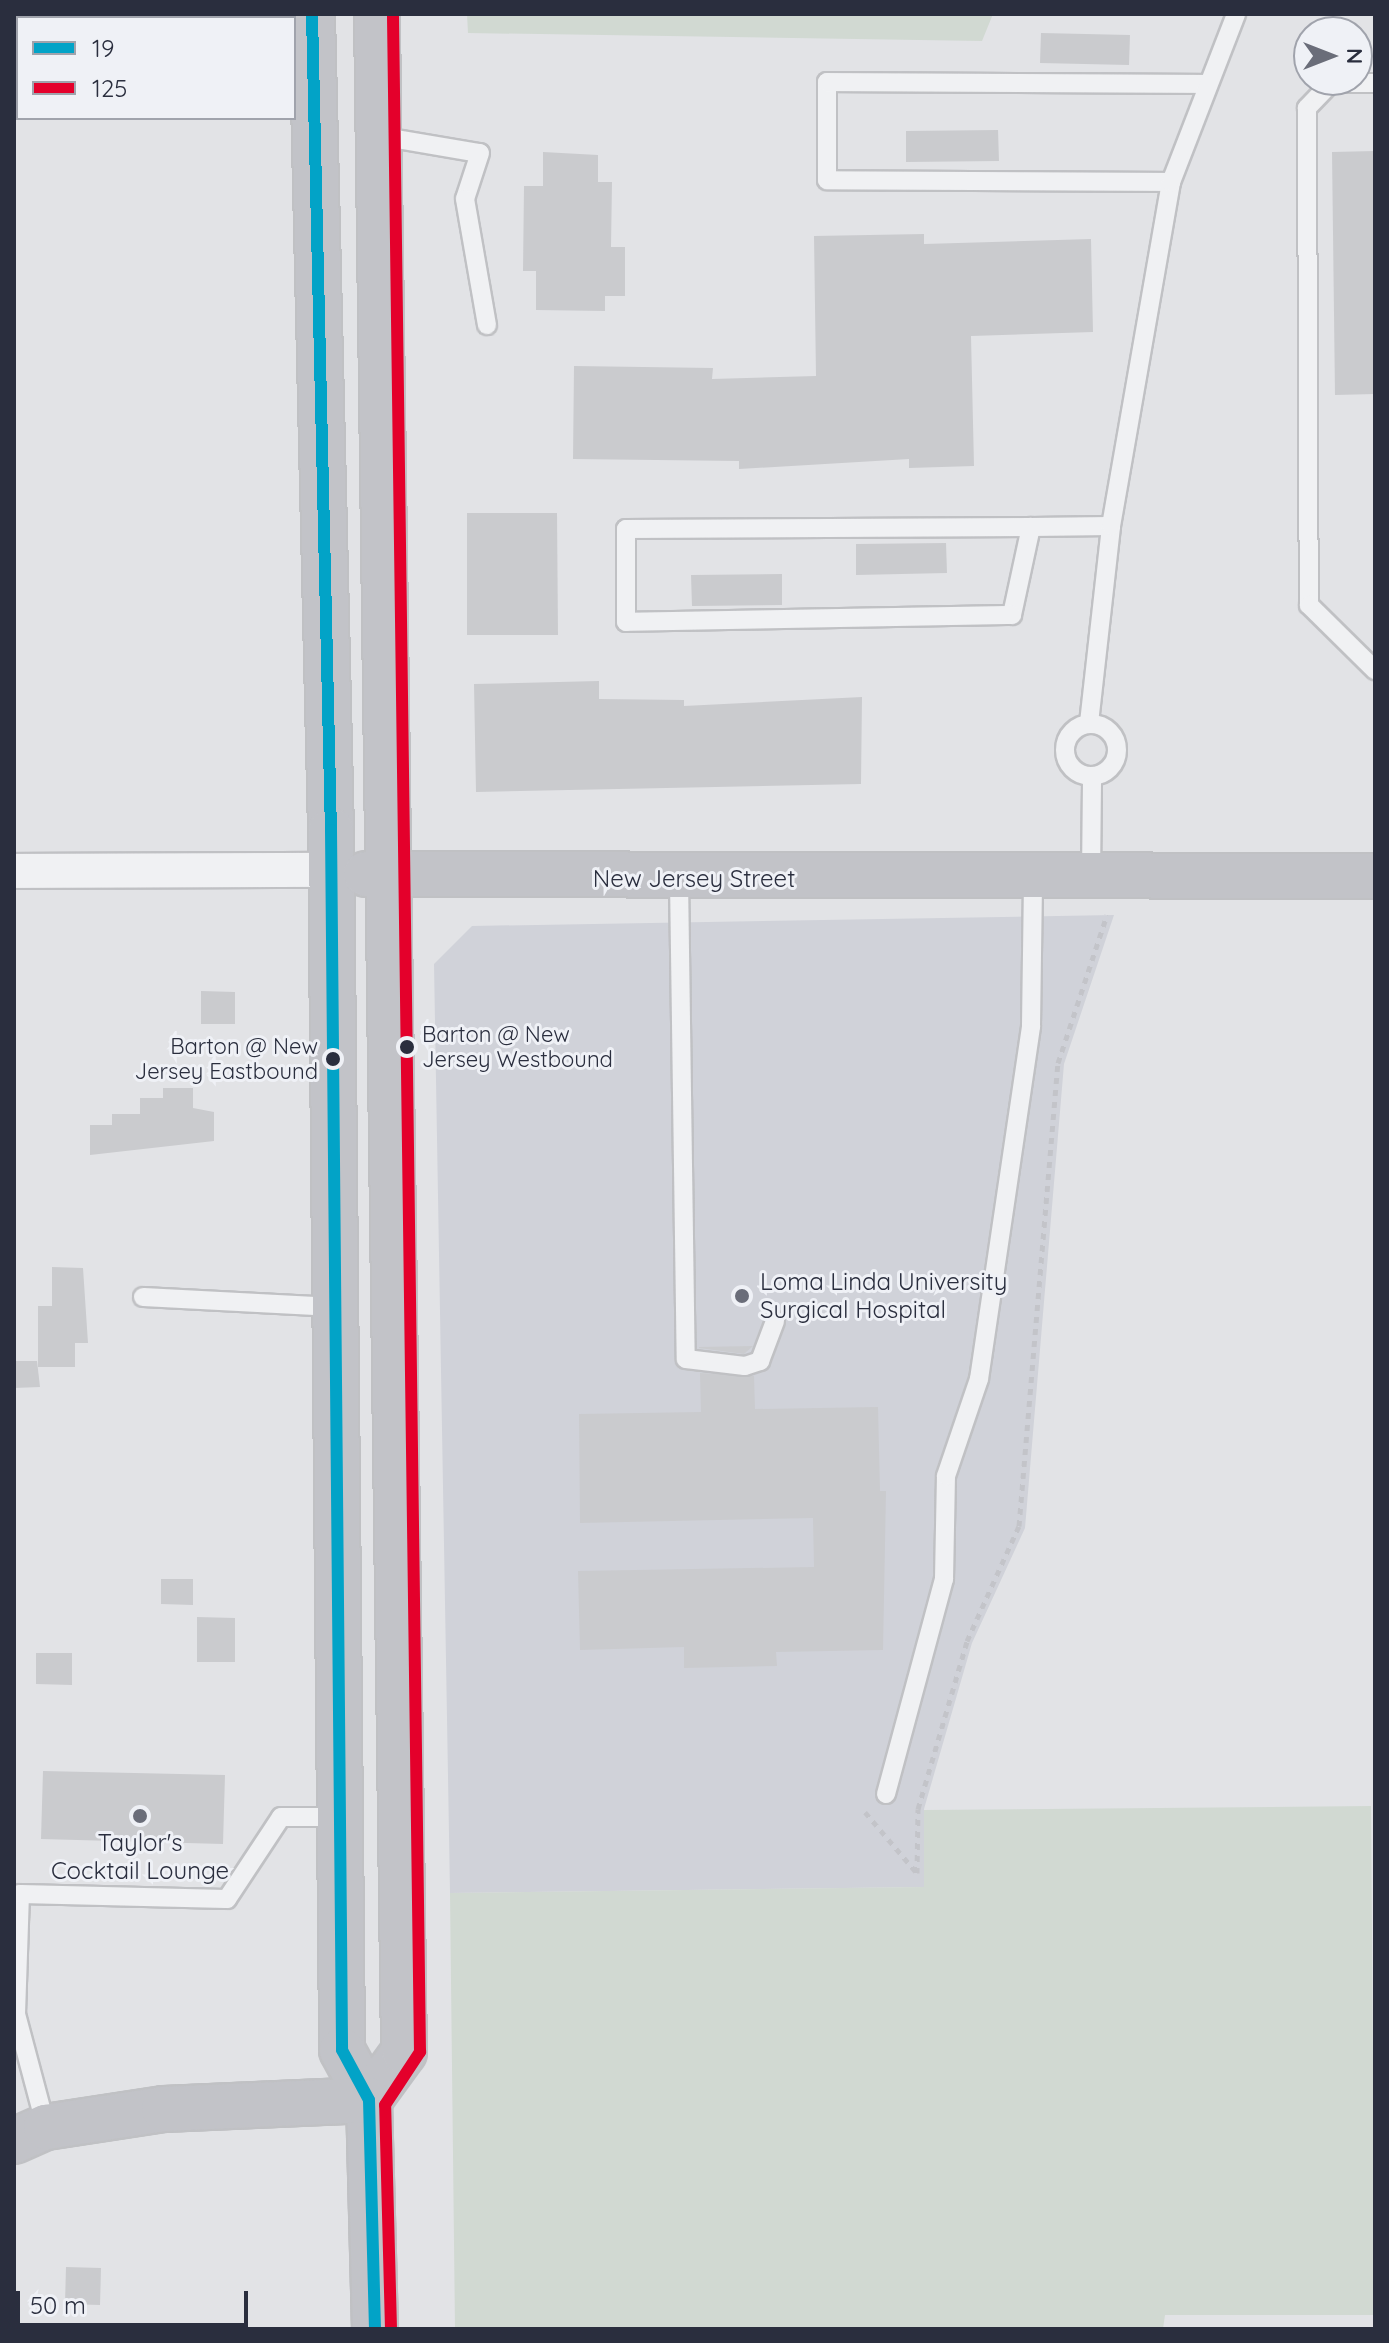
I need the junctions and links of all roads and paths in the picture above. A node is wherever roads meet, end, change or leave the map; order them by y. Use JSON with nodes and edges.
{"nodes":[{"id":1,"x":312,"y":14,"type":"edge"},
{"id":2,"x":377,"y":14,"type":"edge"},
{"id":3,"x":1236,"y":14,"type":"edge"},
{"id":4,"x":1375,"y":83,"type":"edge"},
{"id":5,"x":1208,"y":84,"type":"junction"},
{"id":6,"x":379,"y":136,"type":"junction"},
{"id":7,"x":1171,"y":182,"type":"junction"},
{"id":8,"x":487,"y":325,"type":"dead end"},
{"id":9,"x":1111,"y":526,"type":"junction"},
{"id":10,"x":1031,"y":527,"type":"junction"},
{"id":11,"x":1375,"y":670,"type":"edge"},
{"id":12,"x":1089,"y":723,"type":"junction"},
{"id":13,"x":1092,"y":776,"type":"junction"},
{"id":14,"x":331,"y":870,"type":"junction"},
{"id":15,"x":14,"y":871,"type":"edge"},
{"id":16,"x":1375,"y":876,"type":"edge"},
{"id":17,"x":393,"y":877,"type":"junction"},
{"id":18,"x":1033,"y":878,"type":"junction"},
{"id":19,"x":679,"y":879,"type":"junction"},
{"id":20,"x":1099,"y":896,"type":"junction"},
{"id":21,"x":143,"y":1297,"type":"dead end"},
{"id":22,"x":335,"y":1307,"type":"junction"},
{"id":23,"x":775,"y":1321,"type":"dead end"},
{"id":24,"x":886,"y":1794,"type":"dead end"},
{"id":25,"x":865,"y":1812,"type":"dead end"},
{"id":26,"x":340,"y":1817,"type":"junction"},
{"id":27,"x":369,"y":2100,"type":"junction"},
{"id":28,"x":30,"y":2134,"type":"edge"},
{"id":29,"x":375,"y":2329,"type":"edge"}],
"edges":[{"from":1,"to":14,"type":"main road"},
{"from":2,"to":6,"type":"main road"},
{"from":3,"to":5,"type":"lane"},
{"from":4,"to":11,"type":"lane"},
{"from":5,"to":7,"type":"lane"},
{"from":5,"to":7,"type":"lane"},
{"from":6,"to":8,"type":"lane"},
{"from":6,"to":17,"type":"main road"},
{"from":7,"to":9,"type":"lane"},
{"from":9,"to":10,"type":"lane"},
{"from":9,"to":12,"type":"lane"},
{"from":10,"to":10,"type":"lane"},
{"from":12,"to":13,"type":"lane"},
{"from":12,"to":13,"type":"lane"},
{"from":13,"to":20,"type":"lane"},
{"from":14,"to":15,"type":"street","name":"New Jersey Street"},
{"from":14,"to":17,"type":"main road","name":"New Jersey Street"},
{"from":14,"to":22,"type":"main road"},
{"from":16,"to":20,"type":"main road","name":"New Jersey Street"},
{"from":17,"to":19,"type":"main road","name":"New Jersey Street"},
{"from":17,"to":27,"type":"main road"},
{"from":18,"to":19,"type":"main road","name":"New Jersey Street"},
{"from":18,"to":20,"type":"main road","name":"New Jersey Street"},
{"from":18,"to":24,"type":"lane"},
{"from":19,"to":23,"type":"lane"},
{"from":20,"to":25,"type":"path"},
{"from":21,"to":22,"type":"lane"},
{"from":22,"to":26,"type":"main road"},
{"from":26,"to":27,"type":"main road"},
{"from":26,"to":28,"type":"lane"},
{"from":27,"to":28,"type":"main road"},
{"from":27,"to":29,"type":"main road"}]}
